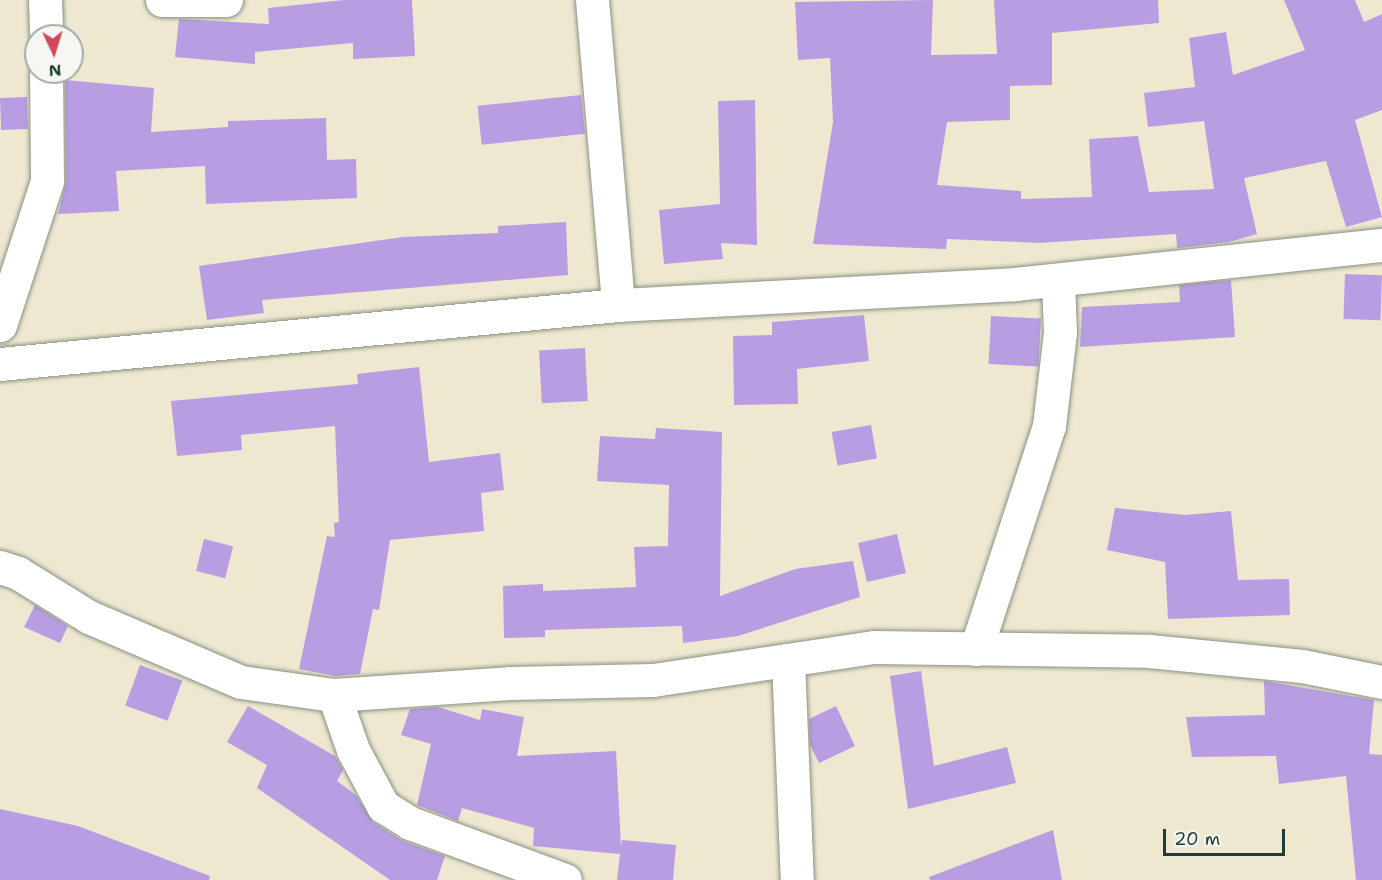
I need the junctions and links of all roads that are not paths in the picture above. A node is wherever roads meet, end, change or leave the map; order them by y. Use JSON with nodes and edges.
{"nodes":[{"id":1,"x":45,"y":0,"type":"edge"},
{"id":2,"x":162,"y":0,"type":"edge"},
{"id":3,"x":226,"y":0,"type":"edge"},
{"id":4,"x":592,"y":0,"type":"edge"},
{"id":5,"x":46,"y":24,"type":"edge"},
{"id":6,"x":46,"y":84,"type":"edge"},
{"id":7,"x":1382,"y":245,"type":"edge"},
{"id":8,"x":1058,"y":280,"type":"junction"},
{"id":9,"x":618,"y":305,"type":"junction"},
{"id":10,"x":0,"y":325,"type":"edge"},
{"id":11,"x":0,"y":364,"type":"edge"},
{"id":12,"x":0,"y":567,"type":"edge"},
{"id":13,"x":976,"y":649,"type":"junction"},
{"id":14,"x":788,"y":660,"type":"junction"},
{"id":15,"x":1382,"y":682,"type":"edge"},
{"id":16,"x":334,"y":696,"type":"junction"},
{"id":17,"x":800,"y":879,"type":"edge"},
{"id":18,"x":565,"y":880,"type":"edge"}],
"edges":[{"from":1,"to":5,"type":"street"},
{"from":2,"to":3,"type":"street"},
{"from":4,"to":9,"type":"street"},
{"from":6,"to":10,"type":"street"},
{"from":7,"to":8,"type":"street"},
{"from":8,"to":9,"type":"street"},
{"from":8,"to":13,"type":"street"},
{"from":9,"to":11,"type":"street"},
{"from":12,"to":16,"type":"street"},
{"from":13,"to":14,"type":"street"},
{"from":13,"to":15,"type":"street"},
{"from":14,"to":16,"type":"street"},
{"from":14,"to":17,"type":"street"},
{"from":16,"to":18,"type":"street"}]}
